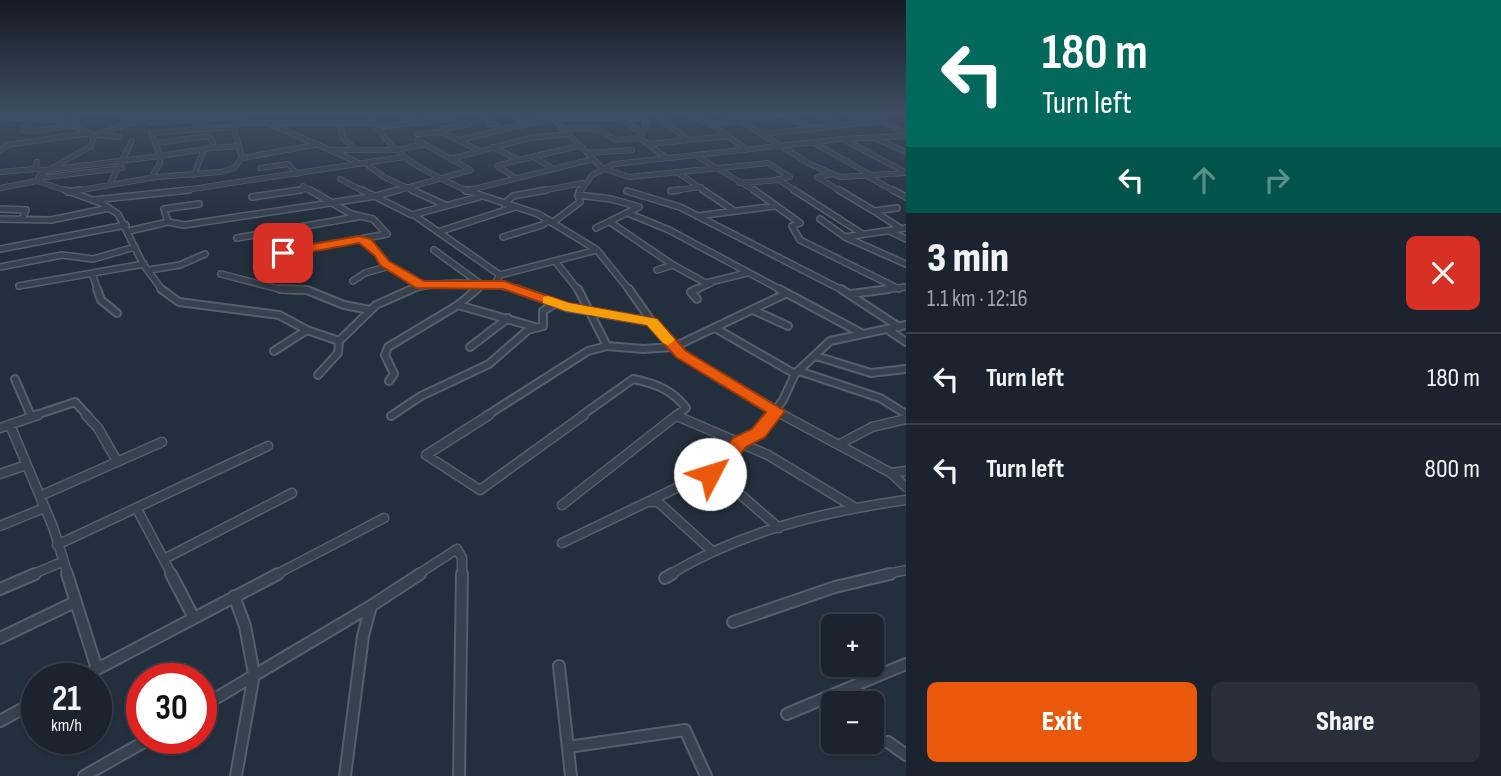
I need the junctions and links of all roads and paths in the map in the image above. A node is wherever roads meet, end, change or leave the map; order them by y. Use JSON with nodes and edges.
{"nodes":[{"id":1,"x":87,"y":149,"type":"edge"},
{"id":2,"x":128,"y":149,"type":"edge"},
{"id":3,"x":158,"y":149,"type":"edge"},
{"id":4,"x":203,"y":149,"type":"edge"},
{"id":5,"x":204,"y":149,"type":"edge"},
{"id":6,"x":240,"y":149,"type":"edge"},
{"id":7,"x":291,"y":149,"type":"edge"},
{"id":8,"x":350,"y":149,"type":"edge"},
{"id":9,"x":364,"y":149,"type":"edge"},
{"id":10,"x":401,"y":149,"type":"edge"},
{"id":11,"x":434,"y":149,"type":"edge"},
{"id":12,"x":477,"y":149,"type":"edge"},
{"id":13,"x":485,"y":149,"type":"edge"},
{"id":14,"x":497,"y":149,"type":"edge"},
{"id":15,"x":565,"y":149,"type":"edge"},
{"id":16,"x":582,"y":149,"type":"edge"},
{"id":17,"x":655,"y":149,"type":"edge"},
{"id":18,"x":755,"y":149,"type":"edge"},
{"id":19,"x":784,"y":149,"type":"edge"},
{"id":20,"x":824,"y":149,"type":"edge"},
{"id":21,"x":861,"y":149,"type":"edge"},
{"id":22,"x":331,"y":150,"type":"joint"},
{"id":23,"x":397,"y":150,"type":"junction"},
{"id":24,"x":632,"y":150,"type":"dead end"},
{"id":25,"x":746,"y":150,"type":"joint"},
{"id":26,"x":480,"y":151,"type":"junction"},
{"id":27,"x":587,"y":153,"type":"junction"},
{"id":28,"x":695,"y":155,"type":"junction"},
{"id":29,"x":160,"y":156,"type":"junction"},
{"id":30,"x":533,"y":157,"type":"junction"},
{"id":31,"x":665,"y":157,"type":"junction"},
{"id":32,"x":242,"y":158,"type":"junction"},
{"id":33,"x":404,"y":158,"type":"junction"},
{"id":34,"x":450,"y":159,"type":"junction"},
{"id":35,"x":593,"y":159,"type":"junction"},
{"id":36,"x":519,"y":160,"type":"junction"},
{"id":37,"x":122,"y":161,"type":"junction"},
{"id":38,"x":37,"y":162,"type":"dead end"},
{"id":39,"x":357,"y":162,"type":"junction"},
{"id":40,"x":369,"y":166,"type":"dead end"},
{"id":41,"x":122,"y":168,"type":"junction"},
{"id":42,"x":260,"y":168,"type":"dead end"},
{"id":43,"x":602,"y":168,"type":"junction"},
{"id":44,"x":715,"y":168,"type":"junction"},
{"id":45,"x":35,"y":169,"type":"junction"},
{"id":46,"x":554,"y":169,"type":"junction"},
{"id":47,"x":47,"y":170,"type":"junction"},
{"id":48,"x":0,"y":172,"type":"edge"},
{"id":49,"x":677,"y":172,"type":"junction"},
{"id":50,"x":905,"y":173,"type":"edge"},
{"id":51,"x":297,"y":174,"type":"junction"},
{"id":52,"x":832,"y":174,"type":"junction"},
{"id":53,"x":194,"y":175,"type":"junction"},
{"id":54,"x":869,"y":175,"type":"junction"},
{"id":55,"x":443,"y":177,"type":"junction"},
{"id":56,"x":151,"y":178,"type":"junction"},
{"id":57,"x":516,"y":178,"type":"junction"},
{"id":58,"x":340,"y":179,"type":"dead end"},
{"id":59,"x":38,"y":180,"type":"junction"},
{"id":60,"x":774,"y":180,"type":"junction"},
{"id":61,"x":583,"y":183,"type":"junction"},
{"id":62,"x":738,"y":183,"type":"junction"},
{"id":63,"x":110,"y":184,"type":"junction"},
{"id":64,"x":410,"y":187,"type":"junction"},
{"id":65,"x":702,"y":187,"type":"junction"},
{"id":66,"x":0,"y":188,"type":"edge"},
{"id":67,"x":635,"y":188,"type":"dead end"},
{"id":68,"x":466,"y":191,"type":"junction"},
{"id":69,"x":626,"y":191,"type":"junction"},
{"id":70,"x":671,"y":191,"type":"dead end"},
{"id":71,"x":67,"y":192,"type":"junction"},
{"id":72,"x":578,"y":195,"type":"junction"},
{"id":73,"x":376,"y":196,"type":"junction"},
{"id":74,"x":252,"y":197,"type":"dead end"},
{"id":75,"x":480,"y":197,"type":"junction"},
{"id":76,"x":906,"y":197,"type":"edge"},
{"id":77,"x":611,"y":199,"type":"junction"},
{"id":78,"x":92,"y":200,"type":"junction"},
{"id":79,"x":199,"y":204,"type":"dead end"},
{"id":80,"x":332,"y":204,"type":"junction"},
{"id":81,"x":504,"y":204,"type":"junction"},
{"id":82,"x":445,"y":205,"type":"junction"},
{"id":83,"x":776,"y":206,"type":"junction"},
{"id":84,"x":516,"y":207,"type":"junction"},
{"id":85,"x":110,"y":208,"type":"junction"},
{"id":86,"x":897,"y":208,"type":"dead end"},
{"id":87,"x":0,"y":209,"type":"edge"},
{"id":88,"x":733,"y":210,"type":"junction"},
{"id":89,"x":874,"y":211,"type":"junction"},
{"id":90,"x":630,"y":214,"type":"junction"},
{"id":91,"x":414,"y":215,"type":"junction"},
{"id":92,"x":360,"y":216,"type":"junction"},
{"id":93,"x":696,"y":216,"type":"junction"},
{"id":94,"x":0,"y":219,"type":"edge"},
{"id":95,"x":22,"y":219,"type":"junction"},
{"id":96,"x":820,"y":219,"type":"dead end"},
{"id":97,"x":168,"y":222,"type":"junction"},
{"id":98,"x":551,"y":222,"type":"junction"},
{"id":99,"x":610,"y":222,"type":"junction"},
{"id":100,"x":128,"y":228,"type":"junction"},
{"id":101,"x":596,"y":229,"type":"dead end"},
{"id":102,"x":903,"y":229,"type":"edge"},
{"id":103,"x":889,"y":231,"type":"junction"},
{"id":104,"x":438,"y":232,"type":"junction"},
{"id":105,"x":861,"y":233,"type":"junction"},
{"id":106,"x":237,"y":237,"type":"dead end"},
{"id":107,"x":503,"y":237,"type":"dead end"},
{"id":108,"x":845,"y":237,"type":"junction"},
{"id":109,"x":906,"y":239,"type":"edge"},
{"id":110,"x":359,"y":240,"type":"junction"},
{"id":111,"x":0,"y":243,"type":"edge"},
{"id":112,"x":10,"y":246,"type":"junction"},
{"id":113,"x":135,"y":247,"type":"junction"},
{"id":114,"x":0,"y":249,"type":"edge"},
{"id":115,"x":434,"y":250,"type":"dead end"},
{"id":116,"x":597,"y":250,"type":"junction"},
{"id":117,"x":205,"y":254,"type":"dead end"},
{"id":118,"x":263,"y":257,"type":"dead end"},
{"id":119,"x":555,"y":261,"type":"junction"},
{"id":120,"x":144,"y":264,"type":"junction"},
{"id":121,"x":906,"y":264,"type":"edge"},
{"id":122,"x":673,"y":265,"type":"junction"},
{"id":123,"x":391,"y":266,"type":"junction"},
{"id":124,"x":0,"y":267,"type":"edge"},
{"id":125,"x":149,"y":270,"type":"junction"},
{"id":126,"x":657,"y":270,"type":"dead end"},
{"id":127,"x":92,"y":273,"type":"junction"},
{"id":128,"x":747,"y":273,"type":"junction"},
{"id":129,"x":221,"y":274,"type":"dead end"},
{"id":130,"x":500,"y":275,"type":"junction"},
{"id":131,"x":353,"y":281,"type":"dead end"},
{"id":132,"x":715,"y":282,"type":"junction"},
{"id":133,"x":495,"y":284,"type":"junction"},
{"id":134,"x":421,"y":285,"type":"junction"},
{"id":135,"x":482,"y":285,"type":"junction"},
{"id":136,"x":19,"y":286,"type":"dead end"},
{"id":137,"x":903,"y":288,"type":"edge"},
{"id":138,"x":785,"y":294,"type":"junction"},
{"id":139,"x":860,"y":296,"type":"junction"},
{"id":140,"x":697,"y":299,"type":"dead end"},
{"id":141,"x":556,"y":303,"type":"junction"},
{"id":142,"x":458,"y":305,"type":"junction"},
{"id":143,"x":589,"y":309,"type":"junction"},
{"id":144,"x":370,"y":310,"type":"junction"},
{"id":145,"x":753,"y":310,"type":"junction"},
{"id":146,"x":117,"y":313,"type":"dead end"},
{"id":147,"x":508,"y":318,"type":"junction"},
{"id":148,"x":652,"y":322,"type":"junction"},
{"id":149,"x":788,"y":326,"type":"dead end"},
{"id":150,"x":902,"y":326,"type":"edge"},
{"id":151,"x":535,"y":327,"type":"junction"},
{"id":152,"x":715,"y":328,"type":"junction"},
{"id":153,"x":887,"y":328,"type":"junction"},
{"id":154,"x":307,"y":330,"type":"junction"},
{"id":155,"x":862,"y":333,"type":"junction"},
{"id":156,"x":339,"y":341,"type":"junction"},
{"id":157,"x":906,"y":342,"type":"edge"},
{"id":158,"x":607,"y":346,"type":"junction"},
{"id":159,"x":470,"y":347,"type":"dead end"},
{"id":160,"x":674,"y":347,"type":"junction"},
{"id":161,"x":274,"y":351,"type":"dead end"},
{"id":162,"x":816,"y":356,"type":"junction"},
{"id":163,"x":906,"y":369,"type":"edge"},
{"id":164,"x":797,"y":372,"type":"junction"},
{"id":165,"x":318,"y":375,"type":"dead end"},
{"id":166,"x":15,"y":379,"type":"dead end"},
{"id":167,"x":389,"y":380,"type":"dead end"},
{"id":168,"x":776,"y":411,"type":"junction"},
{"id":169,"x":906,"y":414,"type":"edge"},
{"id":170,"x":391,"y":416,"type":"dead end"},
{"id":171,"x":677,"y":416,"type":"junction"},
{"id":172,"x":31,"y":417,"type":"junction"},
{"id":173,"x":906,"y":419,"type":"edge"},
{"id":174,"x":10,"y":425,"type":"junction"},
{"id":175,"x":0,"y":428,"type":"edge"},
{"id":176,"x":162,"y":442,"type":"dead end"},
{"id":177,"x":739,"y":443,"type":"junction"},
{"id":178,"x":840,"y":444,"type":"junction"},
{"id":179,"x":268,"y":446,"type":"dead end"},
{"id":180,"x":117,"y":461,"type":"junction"},
{"id":181,"x":26,"y":465,"type":"junction"},
{"id":182,"x":906,"y":471,"type":"edge"},
{"id":183,"x":891,"y":473,"type":"junction"},
{"id":184,"x":0,"y":474,"type":"edge"},
{"id":185,"x":702,"y":476,"type":"junction"},
{"id":186,"x":906,"y":487,"type":"edge"},
{"id":187,"x":292,"y":494,"type":"dead end"},
{"id":188,"x":40,"y":496,"type":"junction"},
{"id":189,"x":906,"y":500,"type":"edge"},
{"id":190,"x":649,"y":502,"type":"junction"},
{"id":191,"x":562,"y":505,"type":"dead end"},
{"id":192,"x":854,"y":507,"type":"junction"},
{"id":193,"x":44,"y":508,"type":"junction"},
{"id":194,"x":137,"y":509,"type":"junction"},
{"id":195,"x":384,"y":518,"type":"dead end"},
{"id":196,"x":0,"y":526,"type":"edge"},
{"id":197,"x":779,"y":528,"type":"junction"},
{"id":198,"x":562,"y":542,"type":"dead end"},
{"id":199,"x":57,"y":545,"type":"junction"},
{"id":200,"x":712,"y":551,"type":"junction"},
{"id":201,"x":164,"y":559,"type":"junction"},
{"id":202,"x":62,"y":562,"type":"junction"},
{"id":203,"x":906,"y":570,"type":"edge"},
{"id":204,"x":665,"y":578,"type":"dead end"},
{"id":205,"x":0,"y":589,"type":"edge"},
{"id":206,"x":234,"y":596,"type":"junction"},
{"id":207,"x":75,"y":602,"type":"junction"},
{"id":208,"x":370,"y":606,"type":"junction"},
{"id":209,"x":194,"y":618,"type":"junction"},
{"id":210,"x":733,"y":622,"type":"dead end"},
{"id":211,"x":0,"y":638,"type":"edge"},
{"id":212,"x":95,"y":663,"type":"edge"},
{"id":213,"x":108,"y":663,"type":"edge"},
{"id":214,"x":906,"y":664,"type":"edge"},
{"id":215,"x":559,"y":666,"type":"dead end"},
{"id":216,"x":254,"y":674,"type":"junction"},
{"id":217,"x":217,"y":697,"type":"edge"},
{"id":218,"x":813,"y":703,"type":"dead end"},
{"id":219,"x":21,"y":710,"type":"edge"},
{"id":220,"x":0,"y":721,"type":"edge"},
{"id":221,"x":888,"y":742,"type":"dead end"},
{"id":222,"x":568,"y":747,"type":"junction"},
{"id":223,"x":126,"y":752,"type":"edge"},
{"id":224,"x":906,"y":755,"type":"edge"},
{"id":225,"x":84,"y":776,"type":"edge"},
{"id":226,"x":236,"y":776,"type":"edge"},
{"id":227,"x":345,"y":776,"type":"edge"},
{"id":228,"x":459,"y":776,"type":"edge"},
{"id":229,"x":571,"y":776,"type":"edge"},
{"id":230,"x":706,"y":776,"type":"edge"}],
"edges":[{"from":1,"to":47,"type":"street"},
{"from":2,"to":37,"type":"street"},
{"from":3,"to":29,"type":"street"},
{"from":4,"to":29,"type":"street"},
{"from":5,"to":53,"type":"street"},
{"from":6,"to":32,"type":"street"},
{"from":7,"to":32,"type":"street"},
{"from":8,"to":22,"type":"street"},
{"from":9,"to":23,"type":"street"},
{"from":10,"to":23,"type":"street"},
{"from":11,"to":34,"type":"street"},
{"from":12,"to":26,"type":"street"},
{"from":13,"to":26,"type":"street"},
{"from":14,"to":36,"type":"street"},
{"from":15,"to":30,"type":"street"},
{"from":16,"to":27,"type":"street"},
{"from":17,"to":31,"type":"street"},
{"from":18,"to":25,"type":"street"},
{"from":19,"to":52,"type":"street"},
{"from":20,"to":54,"type":"street"},
{"from":21,"to":50,"type":"street"},
{"from":22,"to":39,"type":"street"},
{"from":23,"to":33,"type":"street"},
{"from":24,"to":27,"type":"street"},
{"from":25,"to":28,"type":"street"},
{"from":26,"to":34,"type":"street"},
{"from":27,"to":35,"type":"street"},
{"from":28,"to":31,"type":"street"},
{"from":28,"to":44,"type":"street"},
{"from":29,"to":37,"type":"street"},
{"from":29,"to":56,"type":"street"},
{"from":30,"to":36,"type":"street"},
{"from":30,"to":46,"type":"street"},
{"from":31,"to":43,"type":"street"},
{"from":32,"to":53,"type":"street"},
{"from":33,"to":39,"type":"street"},
{"from":33,"to":55,"type":"street"},
{"from":34,"to":55,"type":"street"},
{"from":35,"to":43,"type":"street"},
{"from":35,"to":46,"type":"street"},
{"from":36,"to":57,"type":"street"},
{"from":37,"to":41,"type":"street"},
{"from":37,"to":47,"type":"street"},
{"from":38,"to":45,"type":"street"},
{"from":39,"to":51,"type":"street"},
{"from":40,"to":64,"type":"street"},
{"from":41,"to":59,"type":"street"},
{"from":41,"to":63,"type":"street"},
{"from":42,"to":51,"type":"street"},
{"from":43,"to":49,"type":"street"},
{"from":43,"to":61,"type":"street"},
{"from":44,"to":49,"type":"street"},
{"from":44,"to":60,"type":"street"},
{"from":44,"to":62,"type":"street"},
{"from":45,"to":47,"type":"street"},
{"from":45,"to":48,"type":"street"},
{"from":46,"to":57,"type":"street"},
{"from":47,"to":59,"type":"street"},
{"from":49,"to":65,"type":"street"},
{"from":50,"to":54,"type":"street"},
{"from":51,"to":78,"type":"street"},
{"from":52,"to":54,"type":"street"},
{"from":52,"to":89,"type":"street"},
{"from":53,"to":56,"type":"street"},
{"from":54,"to":76,"type":"street"},
{"from":55,"to":64,"type":"street"},
{"from":55,"to":68,"type":"street"},
{"from":56,"to":63,"type":"street"},
{"from":57,"to":68,"type":"street"},
{"from":58,"to":73,"type":"street"},
{"from":59,"to":66,"type":"street"},
{"from":59,"to":71,"type":"street"},
{"from":60,"to":62,"type":"street"},
{"from":60,"to":105,"type":"street"},
{"from":61,"to":72,"type":"street"},
{"from":61,"to":81,"type":"street"},
{"from":62,"to":83,"type":"street"},
{"from":63,"to":71,"type":"street"},
{"from":64,"to":73,"type":"street"},
{"from":64,"to":82,"type":"street"},
{"from":65,"to":70,"type":"street"},
{"from":65,"to":88,"type":"street"},
{"from":67,"to":69,"type":"street"},
{"from":68,"to":75,"type":"street"},
{"from":69,"to":77,"type":"street"},
{"from":69,"to":93,"type":"street"},
{"from":71,"to":78,"type":"street"},
{"from":72,"to":77,"type":"street"},
{"from":72,"to":98,"type":"street"},
{"from":73,"to":80,"type":"street"},
{"from":73,"to":91,"type":"street"},
{"from":74,"to":80,"type":"street"},
{"from":75,"to":81,"type":"street"},
{"from":75,"to":82,"type":"street"},
{"from":77,"to":90,"type":"street"},
{"from":78,"to":85,"type":"street"},
{"from":79,"to":97,"type":"street"},
{"from":80,"to":92,"type":"street"},
{"from":80,"to":97,"type":"street"},
{"from":81,"to":84,"type":"street"},
{"from":82,"to":91,"type":"street"},
{"from":83,"to":88,"type":"street"},
{"from":83,"to":137,"type":"street"},
{"from":84,"to":98,"type":"street"},
{"from":84,"to":104,"type":"street"},
{"from":85,"to":95,"type":"street"},
{"from":85,"to":100,"type":"street"},
{"from":86,"to":89,"type":"street"},
{"from":87,"to":95,"type":"street"},
{"from":88,"to":93,"type":"street"},
{"from":89,"to":102,"type":"street"},
{"from":90,"to":99,"type":"street"},
{"from":90,"to":128,"type":"street"},
{"from":91,"to":104,"type":"street"},
{"from":92,"to":106,"type":"street"},
{"from":92,"to":110,"type":"street"},
{"from":93,"to":139,"type":"street"},
{"from":94,"to":95,"type":"street"},
{"from":96,"to":108,"type":"street"},
{"from":97,"to":100,"type":"street"},
{"from":98,"to":107,"type":"street"},
{"from":98,"to":116,"type":"street"},
{"from":99,"to":101,"type":"street"},
{"from":99,"to":122,"type":"street"},
{"from":100,"to":112,"type":"street"},
{"from":100,"to":113,"type":"street"},
{"from":102,"to":103,"type":"street"},
{"from":103,"to":105,"type":"street"},
{"from":103,"to":109,"type":"street"},
{"from":104,"to":130,"type":"street"},
{"from":105,"to":108,"type":"street"},
{"from":108,"to":121,"type":"street"},
{"from":110,"to":118,"type":"street"},
{"from":110,"to":123,"type":"street"},
{"from":111,"to":112,"type":"street"},
{"from":112,"to":114,"type":"street"},
{"from":113,"to":120,"type":"street"},
{"from":113,"to":124,"type":"street"},
{"from":115,"to":135,"type":"street"},
{"from":116,"to":119,"type":"street"},
{"from":116,"to":148,"type":"street"},
{"from":117,"to":125,"type":"street"},
{"from":119,"to":130,"type":"street"},
{"from":119,"to":143,"type":"street"},
{"from":120,"to":125,"type":"street"},
{"from":120,"to":127,"type":"street"},
{"from":122,"to":126,"type":"street"},
{"from":122,"to":132,"type":"street"},
{"from":123,"to":131,"type":"street"},
{"from":123,"to":134,"type":"street"},
{"from":125,"to":154,"type":"street"},
{"from":127,"to":136,"type":"street"},
{"from":127,"to":146,"type":"street"},
{"from":128,"to":132,"type":"street"},
{"from":128,"to":138,"type":"street"},
{"from":129,"to":144,"type":"street"},
{"from":130,"to":133,"type":"street"},
{"from":132,"to":140,"type":"street"},
{"from":133,"to":135,"type":"street"},
{"from":133,"to":141,"type":"street"},
{"from":134,"to":135,"type":"street"},
{"from":134,"to":144,"type":"street"},
{"from":135,"to":142,"type":"street"},
{"from":137,"to":139,"type":"street"},
{"from":138,"to":145,"type":"street"},
{"from":138,"to":155,"type":"street"},
{"from":139,"to":150,"type":"street"},
{"from":141,"to":143,"type":"street"},
{"from":141,"to":151,"type":"street"},
{"from":142,"to":147,"type":"street"},
{"from":142,"to":167,"type":"street"},
{"from":143,"to":148,"type":"street"},
{"from":143,"to":158,"type":"street"},
{"from":144,"to":156,"type":"street"},
{"from":145,"to":149,"type":"street"},
{"from":145,"to":152,"type":"street"},
{"from":147,"to":151,"type":"street"},
{"from":147,"to":159,"type":"street"},
{"from":148,"to":160,"type":"street"},
{"from":150,"to":153,"type":"street"},
{"from":151,"to":170,"type":"street"},
{"from":152,"to":160,"type":"street"},
{"from":152,"to":164,"type":"street"},
{"from":153,"to":155,"type":"street"},
{"from":153,"to":157,"type":"street"},
{"from":154,"to":156,"type":"street"},
{"from":154,"to":161,"type":"street"},
{"from":155,"to":162,"type":"street"},
{"from":156,"to":165,"type":"street"},
{"from":158,"to":160,"type":"street"},
{"from":158,"to":171,"type":"street"},
{"from":160,"to":168,"type":"street"},
{"from":162,"to":163,"type":"street"},
{"from":162,"to":164,"type":"street"},
{"from":164,"to":168,"type":"street"},
{"from":164,"to":169,"type":"street"},
{"from":166,"to":172,"type":"street"},
{"from":168,"to":177,"type":"street"},
{"from":168,"to":178,"type":"street"},
{"from":171,"to":177,"type":"street"},
{"from":171,"to":191,"type":"street"},
{"from":172,"to":174,"type":"street"},
{"from":172,"to":180,"type":"street"},
{"from":173,"to":178,"type":"street"},
{"from":174,"to":175,"type":"street"},
{"from":174,"to":181,"type":"street"},
{"from":176,"to":180,"type":"street"},
{"from":177,"to":185,"type":"street"},
{"from":177,"to":192,"type":"street"},
{"from":178,"to":183,"type":"street"},
{"from":179,"to":194,"type":"street"},
{"from":180,"to":188,"type":"street"},
{"from":181,"to":184,"type":"street"},
{"from":181,"to":188,"type":"street"},
{"from":182,"to":183,"type":"street"},
{"from":183,"to":186,"type":"street"},
{"from":185,"to":190,"type":"street"},
{"from":185,"to":197,"type":"street"},
{"from":187,"to":201,"type":"street"},
{"from":188,"to":193,"type":"street"},
{"from":189,"to":192,"type":"street"},
{"from":190,"to":198,"type":"street"},
{"from":190,"to":200,"type":"street"},
{"from":192,"to":197,"type":"street"},
{"from":193,"to":196,"type":"street"},
{"from":193,"to":199,"type":"street"},
{"from":194,"to":199,"type":"street"},
{"from":194,"to":201,"type":"street"},
{"from":195,"to":206,"type":"street"},
{"from":197,"to":200,"type":"street"},
{"from":199,"to":202,"type":"street"},
{"from":200,"to":204,"type":"street"},
{"from":201,"to":209,"type":"street"},
{"from":202,"to":205,"type":"street"},
{"from":202,"to":207,"type":"street"},
{"from":203,"to":210,"type":"street"},
{"from":206,"to":209,"type":"street"},
{"from":206,"to":216,"type":"street"},
{"from":207,"to":211,"type":"street"},
{"from":207,"to":212,"type":"street"},
{"from":208,"to":216,"type":"street"},
{"from":208,"to":227,"type":"street"},
{"from":208,"to":228,"type":"street"},
{"from":209,"to":213,"type":"street"},
{"from":214,"to":218,"type":"street"},
{"from":215,"to":222,"type":"street"},
{"from":216,"to":217,"type":"street"},
{"from":216,"to":226,"type":"street"},
{"from":219,"to":220,"type":"street"},
{"from":221,"to":224,"type":"street"},
{"from":222,"to":229,"type":"street"},
{"from":222,"to":230,"type":"street"},
{"from":223,"to":225,"type":"street"}]}
